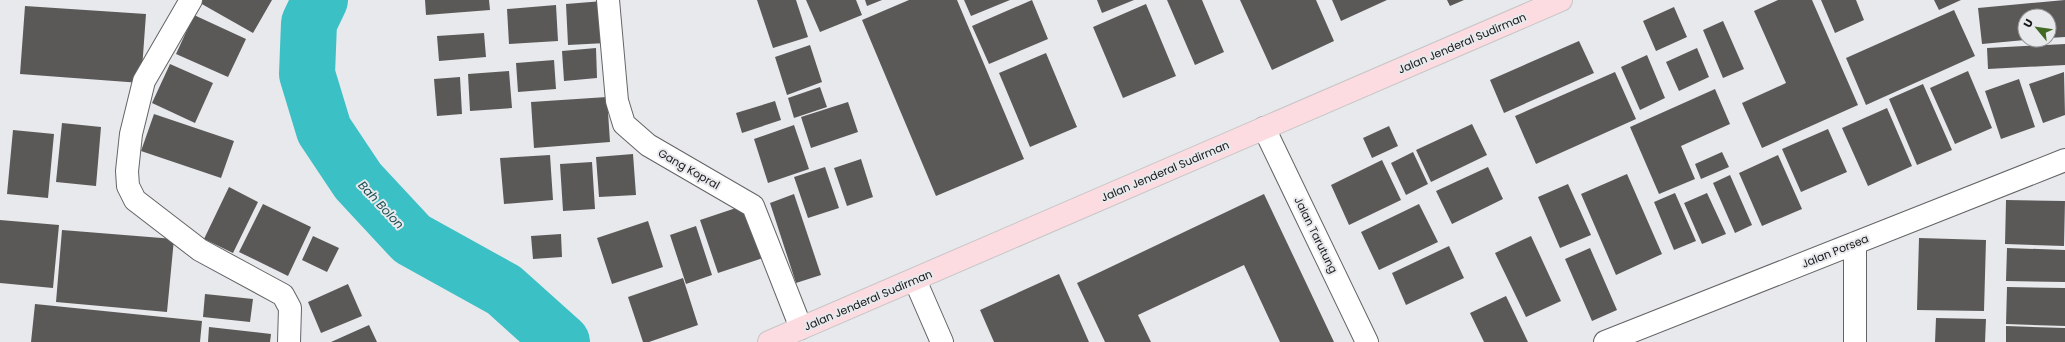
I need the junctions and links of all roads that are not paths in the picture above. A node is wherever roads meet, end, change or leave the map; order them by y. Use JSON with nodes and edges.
{"nodes":[{"id":1,"x":191,"y":0,"type":"edge"},
{"id":2,"x":608,"y":0,"type":"edge"},
{"id":3,"x":1561,"y":0,"type":"edge"},
{"id":4,"x":1264,"y":128,"type":"junction"},
{"id":5,"x":2065,"y":160,"type":"edge"},
{"id":6,"x":1855,"y":243,"type":"junction"},
{"id":7,"x":915,"y":280,"type":"junction"},
{"id":8,"x":801,"y":328,"type":"junction"},
{"id":9,"x":289,"y":342,"type":"edge"},
{"id":10,"x":769,"y":342,"type":"edge"},
{"id":11,"x":942,"y":342,"type":"edge"},
{"id":12,"x":1367,"y":342,"type":"edge"},
{"id":13,"x":1605,"y":342,"type":"edge"},
{"id":14,"x":1855,"y":342,"type":"edge"}],
"edges":[{"from":1,"to":9,"type":"street"},
{"from":2,"to":8,"type":"street","name":"Gang Kopral"},
{"from":3,"to":4,"type":"main road","name":"Jalan Jenderal Sudirman"},
{"from":4,"to":7,"type":"main road","name":"Jalan Jenderal Sudirman"},
{"from":4,"to":12,"type":"street","name":"Jalan Tarutung"},
{"from":5,"to":6,"type":"street","name":"Jalan Porsea"},
{"from":6,"to":13,"type":"street","name":"Jalan Porsea"},
{"from":6,"to":14,"type":"street"},
{"from":7,"to":8,"type":"main road","name":"Jalan Jenderal Sudirman"},
{"from":7,"to":11,"type":"street"},
{"from":8,"to":10,"type":"main road","name":"Jalan Jenderal Sudirman"}]}
